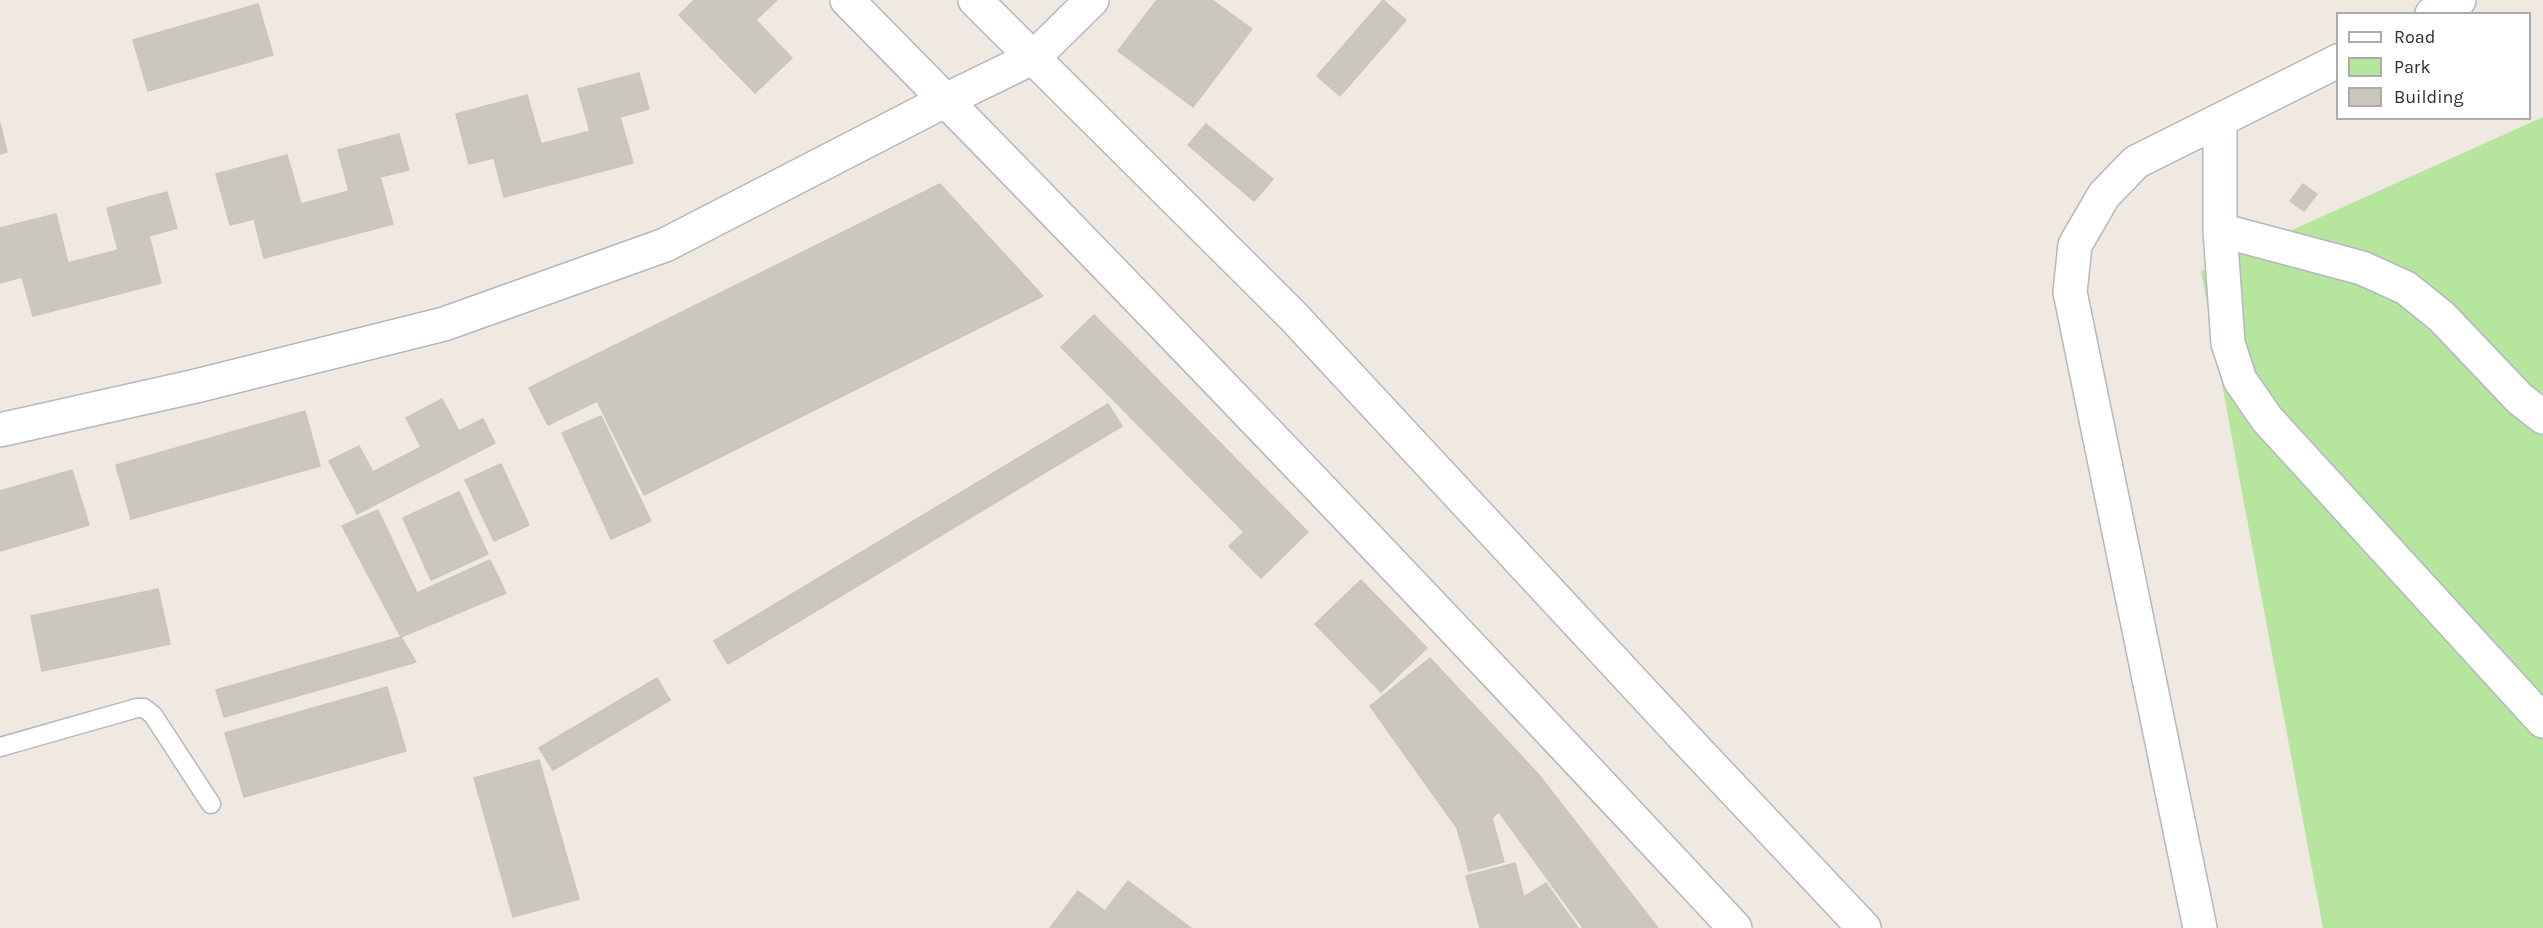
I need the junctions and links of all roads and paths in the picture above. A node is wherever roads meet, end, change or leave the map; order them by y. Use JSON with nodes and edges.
{"nodes":[{"id":1,"x":847,"y":0,"type":"edge"},
{"id":2,"x":975,"y":0,"type":"edge"},
{"id":3,"x":1092,"y":0,"type":"edge"},
{"id":4,"x":2459,"y":0,"type":"edge"},
{"id":5,"x":2436,"y":12,"type":"edge"},
{"id":6,"x":1034,"y":57,"type":"junction"},
{"id":7,"x":2336,"y":62,"type":"edge"},
{"id":8,"x":946,"y":100,"type":"junction"},
{"id":9,"x":2220,"y":121,"type":"junction"},
{"id":10,"x":2220,"y":231,"type":"junction"},
{"id":11,"x":2543,"y":417,"type":"edge"},
{"id":12,"x":0,"y":430,"type":"edge"},
{"id":13,"x":2543,"y":721,"type":"edge"},
{"id":14,"x":0,"y":747,"type":"edge"},
{"id":15,"x":211,"y":804,"type":"dead end"},
{"id":16,"x":1735,"y":928,"type":"edge"},
{"id":17,"x":1864,"y":928,"type":"edge"},
{"id":18,"x":2200,"y":928,"type":"edge"}],
"edges":[{"from":1,"to":8,"type":"street"},
{"from":2,"to":6,"type":"street"},
{"from":3,"to":6,"type":"street"},
{"from":4,"to":5,"type":"street"},
{"from":6,"to":8,"type":"street"},
{"from":6,"to":17,"type":"street"},
{"from":7,"to":9,"type":"street"},
{"from":8,"to":12,"type":"street"},
{"from":8,"to":16,"type":"street"},
{"from":9,"to":10,"type":"street"},
{"from":9,"to":18,"type":"street"},
{"from":10,"to":11,"type":"street"},
{"from":10,"to":13,"type":"street"},
{"from":14,"to":15,"type":"lane"}]}
